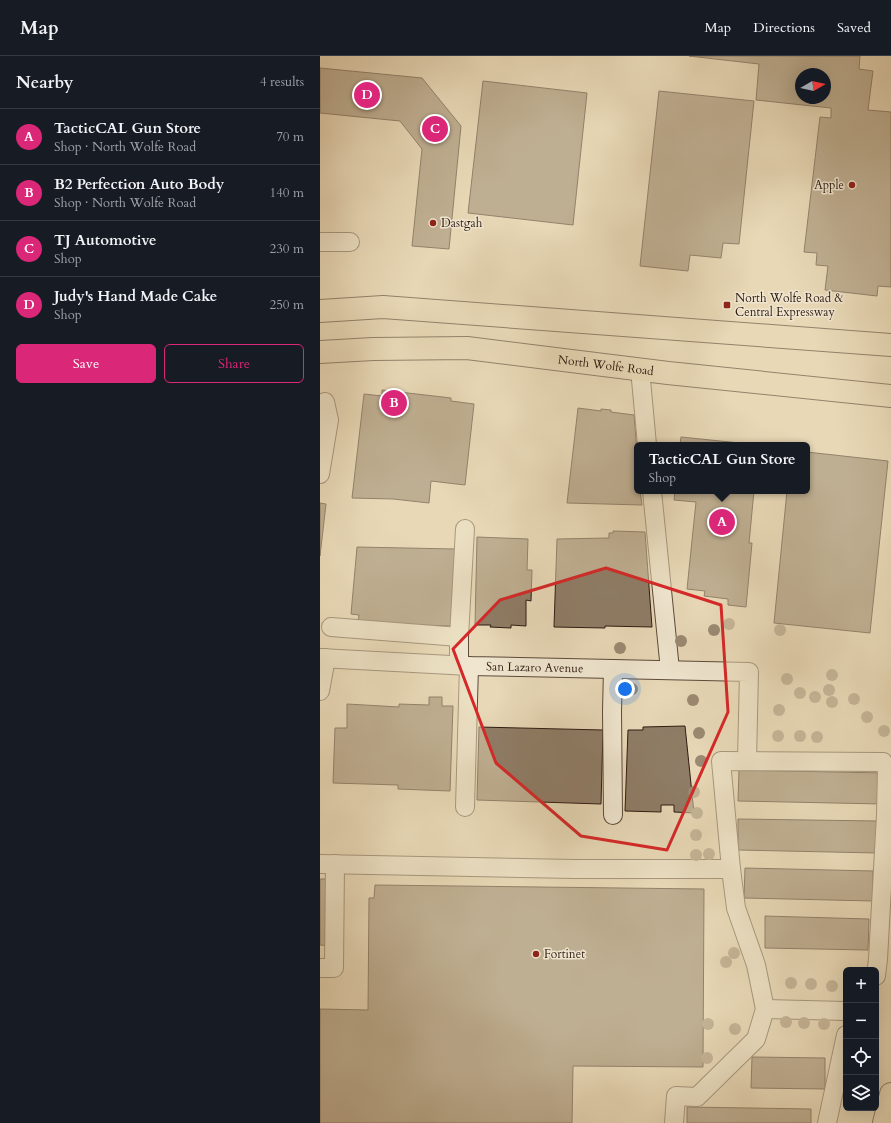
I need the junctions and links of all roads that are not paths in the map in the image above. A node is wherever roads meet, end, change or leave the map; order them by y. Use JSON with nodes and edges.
{"nodes":[{"id":1,"x":320,"y":242,"type":"edge"},
{"id":2,"x":350,"y":242,"type":"dead end"},
{"id":3,"x":320,"y":310,"type":"edge"},
{"id":4,"x":891,"y":345,"type":"edge"},
{"id":5,"x":320,"y":352,"type":"edge"},
{"id":6,"x":640,"y":369,"type":"junction"},
{"id":7,"x":891,"y":396,"type":"edge"},
{"id":8,"x":325,"y":402,"type":"dead end"},
{"id":9,"x":647,"y":442,"type":"edge"},
{"id":10,"x":320,"y":474,"type":"edge"},
{"id":11,"x":652,"y":494,"type":"edge"},
{"id":12,"x":465,"y":529,"type":"dead end"},
{"id":13,"x":332,"y":627,"type":"dead end"},
{"id":14,"x":429,"y":635,"type":"junction"},
{"id":15,"x":459,"y":637,"type":"junction"},
{"id":16,"x":323,"y":658,"type":"edge"},
{"id":17,"x":426,"y":663,"type":"junction"},
{"id":18,"x":464,"y":666,"type":"junction"},
{"id":19,"x":613,"y":668,"type":"junction"},
{"id":20,"x":670,"y":670,"type":"junction"},
{"id":21,"x":320,"y":691,"type":"edge"},
{"id":22,"x":747,"y":761,"type":"junction"},
{"id":23,"x":465,"y":807,"type":"dead end"},
{"id":24,"x":613,"y":815,"type":"dead end"},
{"id":25,"x":328,"y":864,"type":"edge"},
{"id":26,"x":731,"y":869,"type":"junction"},
{"id":27,"x":877,"y":967,"type":"edge"},
{"id":28,"x":320,"y":968,"type":"edge"},
{"id":29,"x":765,"y":1009,"type":"junction"},
{"id":30,"x":843,"y":1011,"type":"edge"},
{"id":31,"x":845,"y":1039,"type":"edge"},
{"id":32,"x":891,"y":1094,"type":"edge"},
{"id":33,"x":674,"y":1123,"type":"edge"},
{"id":34,"x":826,"y":1123,"type":"edge"},
{"id":35,"x":884,"y":1123,"type":"edge"}],
"edges":[{"from":1,"to":2,"type":"street"},
{"from":3,"to":4,"type":"main road"},
{"from":5,"to":6,"type":"main road","name":"North Wolfe Road"},
{"from":6,"to":7,"type":"main road","name":"North Wolfe Road"},
{"from":6,"to":9,"type":"street"},
{"from":8,"to":10,"type":"street"},
{"from":11,"to":20,"type":"street"},
{"from":12,"to":15,"type":"street"},
{"from":13,"to":14,"type":"street"},
{"from":14,"to":15,"type":"street"},
{"from":14,"to":17,"type":"street"},
{"from":15,"to":18,"type":"street"},
{"from":16,"to":17,"type":"street","name":"San Lazaro Avenue"},
{"from":16,"to":21,"type":"street"},
{"from":17,"to":18,"type":"street","name":"San Lazaro Avenue"},
{"from":18,"to":19,"type":"street","name":"San Lazaro Avenue"},
{"from":18,"to":23,"type":"street"},
{"from":19,"to":20,"type":"street","name":"San Lazaro Avenue"},
{"from":19,"to":24,"type":"street"},
{"from":20,"to":22,"type":"street","name":"San Lazaro Avenue"},
{"from":22,"to":26,"type":"street"},
{"from":22,"to":27,"type":"street"},
{"from":25,"to":26,"type":"street"},
{"from":25,"to":28,"type":"street"},
{"from":26,"to":29,"type":"street"},
{"from":29,"to":30,"type":"street"},
{"from":29,"to":33,"type":"street"},
{"from":31,"to":34,"type":"street"},
{"from":32,"to":35,"type":"main road"}]}
